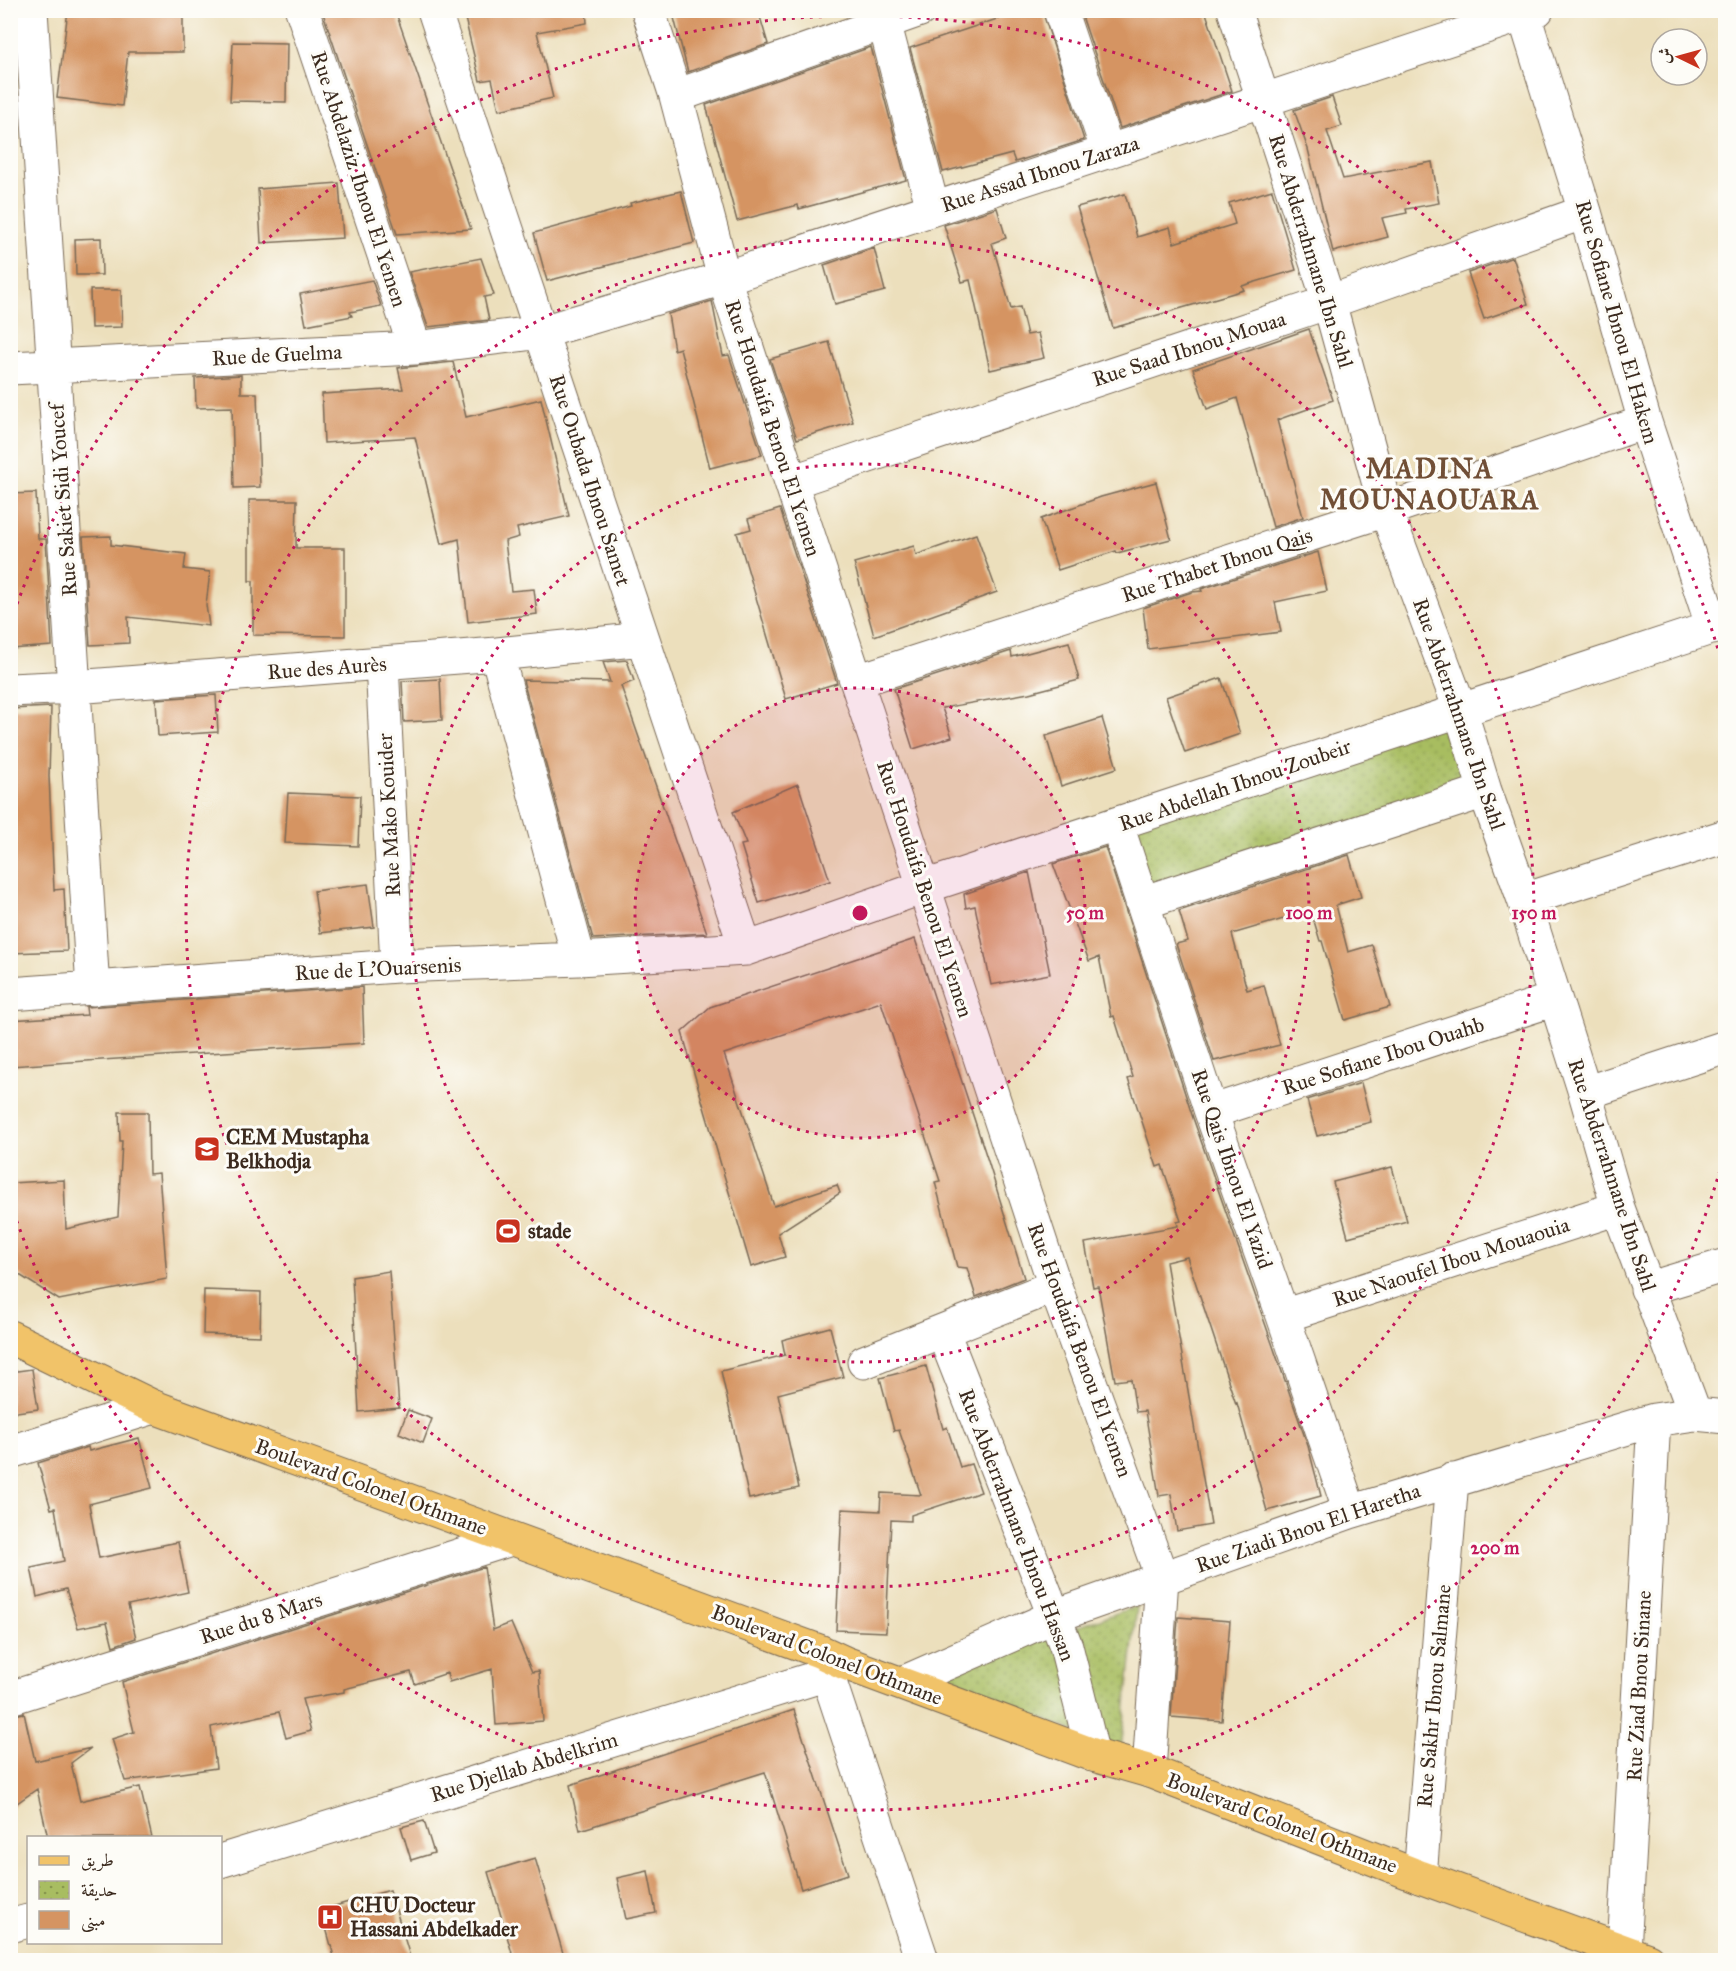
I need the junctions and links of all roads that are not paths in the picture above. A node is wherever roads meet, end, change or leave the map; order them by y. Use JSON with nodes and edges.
{"nodes":[{"id":1,"x":31,"y":10,"type":"edge"},
{"id":2,"x":302,"y":10,"type":"edge"},
{"id":3,"x":434,"y":10,"type":"edge"},
{"id":4,"x":648,"y":10,"type":"edge"},
{"id":5,"x":920,"y":10,"type":"edge"},
{"id":6,"x":1060,"y":10,"type":"edge"},
{"id":7,"x":1234,"y":10,"type":"edge"},
{"id":8,"x":1530,"y":13,"type":"edge"},
{"id":9,"x":883,"y":16,"type":"edge"},
{"id":10,"x":676,"y":96,"type":"junction"},
{"id":11,"x":1264,"y":100,"type":"junction"},
{"id":12,"x":1108,"y":152,"type":"junction"},
{"id":13,"x":933,"y":209,"type":"junction"},
{"id":14,"x":1585,"y":212,"type":"junction"},
{"id":15,"x":724,"y":278,"type":"junction"},
{"id":16,"x":1329,"y":302,"type":"junction"},
{"id":17,"x":542,"y":332,"type":"junction"},
{"id":18,"x":415,"y":348,"type":"junction"},
{"id":19,"x":54,"y":365,"type":"junction"},
{"id":20,"x":10,"y":368,"type":"edge"},
{"id":21,"x":1645,"y":422,"type":"junction"},
{"id":22,"x":791,"y":482,"type":"junction"},
{"id":23,"x":1386,"y":510,"type":"junction"},
{"id":24,"x":1719,"y":625,"type":"edge"},
{"id":25,"x":643,"y":639,"type":"junction"},
{"id":26,"x":497,"y":654,"type":"junction"},
{"id":27,"x":382,"y":663,"type":"junction"},
{"id":28,"x":857,"y":681,"type":"junction"},
{"id":29,"x":75,"y":687,"type":"junction"},
{"id":30,"x":10,"y":690,"type":"edge"},
{"id":31,"x":1460,"y":709,"type":"junction"},
{"id":32,"x":1485,"y":791,"type":"junction"},
{"id":33,"x":1117,"y":825,"type":"junction"},
{"id":34,"x":1725,"y":836,"type":"edge"},
{"id":35,"x":924,"y":887,"type":"junction"},
{"id":36,"x":1524,"y":900,"type":"junction"},
{"id":37,"x":1142,"y":903,"type":"junction"},
{"id":38,"x":746,"y":950,"type":"junction"},
{"id":39,"x":579,"y":960,"type":"junction"},
{"id":40,"x":397,"y":966,"type":"junction"},
{"id":41,"x":93,"y":989,"type":"junction"},
{"id":42,"x":10,"y":994,"type":"edge"},
{"id":43,"x":1556,"y":999,"type":"junction"},
{"id":44,"x":1725,"y":1047,"type":"edge"},
{"id":45,"x":1585,"y":1093,"type":"junction"},
{"id":46,"x":1211,"y":1112,"type":"junction"},
{"id":47,"x":1618,"y":1208,"type":"junction"},
{"id":48,"x":1725,"y":1265,"type":"edge"},
{"id":49,"x":1055,"y":1286,"type":"junction"},
{"id":50,"x":1647,"y":1289,"type":"junction"},
{"id":51,"x":1283,"y":1316,"type":"junction"},
{"id":52,"x":943,"y":1332,"type":"junction"},
{"id":53,"x":10,"y":1337,"type":"edge"},
{"id":54,"x":864,"y":1362,"type":"dead end"},
{"id":55,"x":154,"y":1407,"type":"junction"},
{"id":56,"x":1710,"y":1416,"type":"edge"},
{"id":57,"x":1654,"y":1420,"type":"junction"},
{"id":58,"x":10,"y":1452,"type":"edge"},
{"id":59,"x":1452,"y":1480,"type":"junction"},
{"id":60,"x":1350,"y":1512,"type":"junction"},
{"id":61,"x":511,"y":1539,"type":"junction"},
{"id":62,"x":1162,"y":1578,"type":"junction"},
{"id":63,"x":1055,"y":1616,"type":"junction"},
{"id":64,"x":824,"y":1662,"type":"junction"},
{"id":65,"x":902,"y":1683,"type":"junction"},
{"id":66,"x":10,"y":1698,"type":"edge"},
{"id":67,"x":1093,"y":1755,"type":"junction"},
{"id":68,"x":1149,"y":1771,"type":"junction"},
{"id":69,"x":222,"y":1860,"type":"edge"},
{"id":70,"x":1420,"y":1877,"type":"junction"},
{"id":71,"x":27,"y":1921,"type":"edge"},
{"id":72,"x":10,"y":1926,"type":"edge"},
{"id":73,"x":1636,"y":1956,"type":"edge"},
{"id":74,"x":922,"y":1960,"type":"edge"}],
"edges":[{"from":1,"to":19,"type":"street","name":"Rue Sakiet Sidi Youcef"},
{"from":2,"to":18,"type":"street","name":"Rue Abdelaziz Ibnou El Yemen"},
{"from":3,"to":17,"type":"street","name":"Rue Oubada Ibnou Samet"},
{"from":4,"to":10,"type":"street","name":"Rue Houdaifa Benou El Yemen"},
{"from":5,"to":9,"type":"street"},
{"from":6,"to":12,"type":"street"},
{"from":7,"to":11,"type":"street","name":"Rue Abderrahmane Ibn Sahl"},
{"from":8,"to":11,"type":"street","name":"Rue Assad Ibnou Zaraza"},
{"from":8,"to":14,"type":"street","name":"Rue Sofiane Ibnou El Hakem"},
{"from":9,"to":10,"type":"street"},
{"from":9,"to":13,"type":"street"},
{"from":10,"to":15,"type":"street","name":"Rue Houdaifa Benou El Yemen"},
{"from":11,"to":12,"type":"street","name":"Rue Assad Ibnou Zaraza"},
{"from":11,"to":16,"type":"street","name":"Rue Abderrahmane Ibn Sahl"},
{"from":12,"to":13,"type":"street","name":"Rue Assad Ibnou Zaraza"},
{"from":13,"to":15,"type":"street","name":"Rue Assad Ibnou Zaraza"},
{"from":14,"to":16,"type":"street","name":"Rue Saad Ibnou Mouaa"},
{"from":14,"to":21,"type":"street","name":"Rue Sofiane Ibnou El Hakem"},
{"from":15,"to":17,"type":"street","name":"Rue Assad Ibnou Zaraza"},
{"from":15,"to":22,"type":"street","name":"Rue Houdaifa Benou El Yemen"},
{"from":16,"to":22,"type":"street","name":"Rue Saad Ibnou Mouaa"},
{"from":16,"to":23,"type":"street","name":"Rue Abderrahmane Ibn Sahl"},
{"from":17,"to":18,"type":"street","name":"Rue de Guelma"},
{"from":17,"to":25,"type":"street","name":"Rue Oubada Ibnou Samet"},
{"from":18,"to":19,"type":"street","name":"Rue de Guelma"},
{"from":19,"to":20,"type":"street","name":"Rue de Guelma"},
{"from":19,"to":29,"type":"street","name":"Rue Sakiet Sidi Youcef"},
{"from":21,"to":23,"type":"street","name":"Rue Thabet Ibnou Qais"},
{"from":21,"to":24,"type":"street","name":"Rue Sofiane Ibnou El Hakem"},
{"from":22,"to":28,"type":"street","name":"Rue Houdaifa Benou El Yemen"},
{"from":23,"to":28,"type":"street","name":"Rue Thabet Ibnou Qais"},
{"from":23,"to":31,"type":"street","name":"Rue Abderrahmane Ibn Sahl"},
{"from":24,"to":31,"type":"street","name":"Rue Abdellah Ibnou Zoubeir"},
{"from":25,"to":26,"type":"street","name":"Rue des Aurès"},
{"from":25,"to":38,"type":"street","name":"Rue Oubada Ibnou Samet"},
{"from":26,"to":27,"type":"street","name":"Rue des Aurès"},
{"from":26,"to":39,"type":"street"},
{"from":27,"to":29,"type":"street","name":"Rue des Aurès"},
{"from":27,"to":40,"type":"street","name":"Rue Mako Kouider"},
{"from":28,"to":35,"type":"street","name":"Rue Houdaifa Benou El Yemen"},
{"from":29,"to":30,"type":"street","name":"Rue des Aurès"},
{"from":29,"to":41,"type":"street","name":"Rue Sakiet Sidi Youcef"},
{"from":31,"to":32,"type":"street","name":"Rue Abderrahmane Ibn Sahl"},
{"from":31,"to":33,"type":"street","name":"Rue Abdellah Ibnou Zoubeir"},
{"from":32,"to":36,"type":"street","name":"Rue Abderrahmane Ibn Sahl"},
{"from":32,"to":37,"type":"street"},
{"from":33,"to":35,"type":"street","name":"Rue Abdellah Ibnou Zoubeir"},
{"from":33,"to":37,"type":"street","name":"Rue Qais Ibnou El Yazid"},
{"from":34,"to":36,"type":"street"},
{"from":35,"to":38,"type":"street","name":"Rue Abdellah Ibnou Zoubeir"},
{"from":35,"to":49,"type":"street","name":"Rue Houdaifa Benou El Yemen"},
{"from":36,"to":43,"type":"street","name":"Rue Abderrahmane Ibn Sahl"},
{"from":37,"to":46,"type":"street","name":"Rue Qais Ibnou El Yazid"},
{"from":38,"to":39,"type":"street","name":"Rue de L'Ouarsenis"},
{"from":39,"to":40,"type":"street","name":"Rue de L'Ouarsenis"},
{"from":40,"to":41,"type":"street","name":"Rue de L'Ouarsenis"},
{"from":41,"to":42,"type":"street","name":"Rue de L'Ouarsenis"},
{"from":43,"to":45,"type":"street","name":"Rue Abderrahmane Ibn Sahl"},
{"from":43,"to":46,"type":"street","name":"Rue Sofiane Ibou Ouahb"},
{"from":44,"to":45,"type":"street"},
{"from":45,"to":47,"type":"street","name":"Rue Abderrahmane Ibn Sahl"},
{"from":46,"to":51,"type":"street","name":"Rue Qais Ibnou El Yazid"},
{"from":47,"to":50,"type":"street","name":"Rue Abderrahmane Ibn Sahl"},
{"from":47,"to":51,"type":"street","name":"Rue Naoufel Ibou Mouaouia"},
{"from":48,"to":50,"type":"street"},
{"from":49,"to":52,"type":"street"},
{"from":49,"to":62,"type":"street","name":"Rue Houdaifa Benou El Yemen"},
{"from":50,"to":56,"type":"street","name":"Rue Abderrahmane Ibn Sahl"},
{"from":51,"to":60,"type":"street","name":"Rue Qais Ibnou El Yazid"},
{"from":52,"to":54,"type":"street"},
{"from":52,"to":63,"type":"street","name":"Rue Abderrahmane Ibnou Hassan"},
{"from":53,"to":55,"type":"main road","name":"Boulevard Colonel Othmane"},
{"from":55,"to":58,"type":"street"},
{"from":55,"to":61,"type":"main road","name":"Boulevard Colonel Othmane"},
{"from":56,"to":57,"type":"street","name":"Rue Ziadi Bnou El Haretha"},
{"from":57,"to":59,"type":"street","name":"Rue Ziadi Bnou El Haretha"},
{"from":57,"to":73,"type":"street","name":"Rue Ziad Bnou Sinane"},
{"from":59,"to":60,"type":"street","name":"Rue Ziadi Bnou El Haretha"},
{"from":59,"to":70,"type":"street","name":"Rue Sakhr Ibnou Salmane"},
{"from":60,"to":62,"type":"street","name":"Rue Ziadi Bnou El Haretha"},
{"from":61,"to":64,"type":"main road","name":"Boulevard Colonel Othmane"},
{"from":61,"to":66,"type":"street","name":"Rue du 8 Mars"},
{"from":62,"to":63,"type":"street","name":"Rue Ziadi Bnou El Haretha"},
{"from":62,"to":68,"type":"street","name":"Rue Houdaifa Benou El Yemen"},
{"from":63,"to":65,"type":"street","name":"Rue Ziadi Bnou El Haretha"},
{"from":63,"to":67,"type":"street","name":"Rue Abderrahmane Ibnou Hassan"},
{"from":64,"to":65,"type":"main road","name":"Boulevard Colonel Othmane"},
{"from":64,"to":69,"type":"street","name":"Rue Djellab Abdelkrim"},
{"from":64,"to":74,"type":"street"},
{"from":65,"to":67,"type":"main road","name":"Boulevard Colonel Othmane"},
{"from":67,"to":68,"type":"main road","name":"Boulevard Colonel Othmane"},
{"from":68,"to":70,"type":"main road","name":"Boulevard Colonel Othmane"},
{"from":70,"to":73,"type":"main road","name":"Boulevard Colonel Othmane"},
{"from":71,"to":72,"type":"street"}]}
